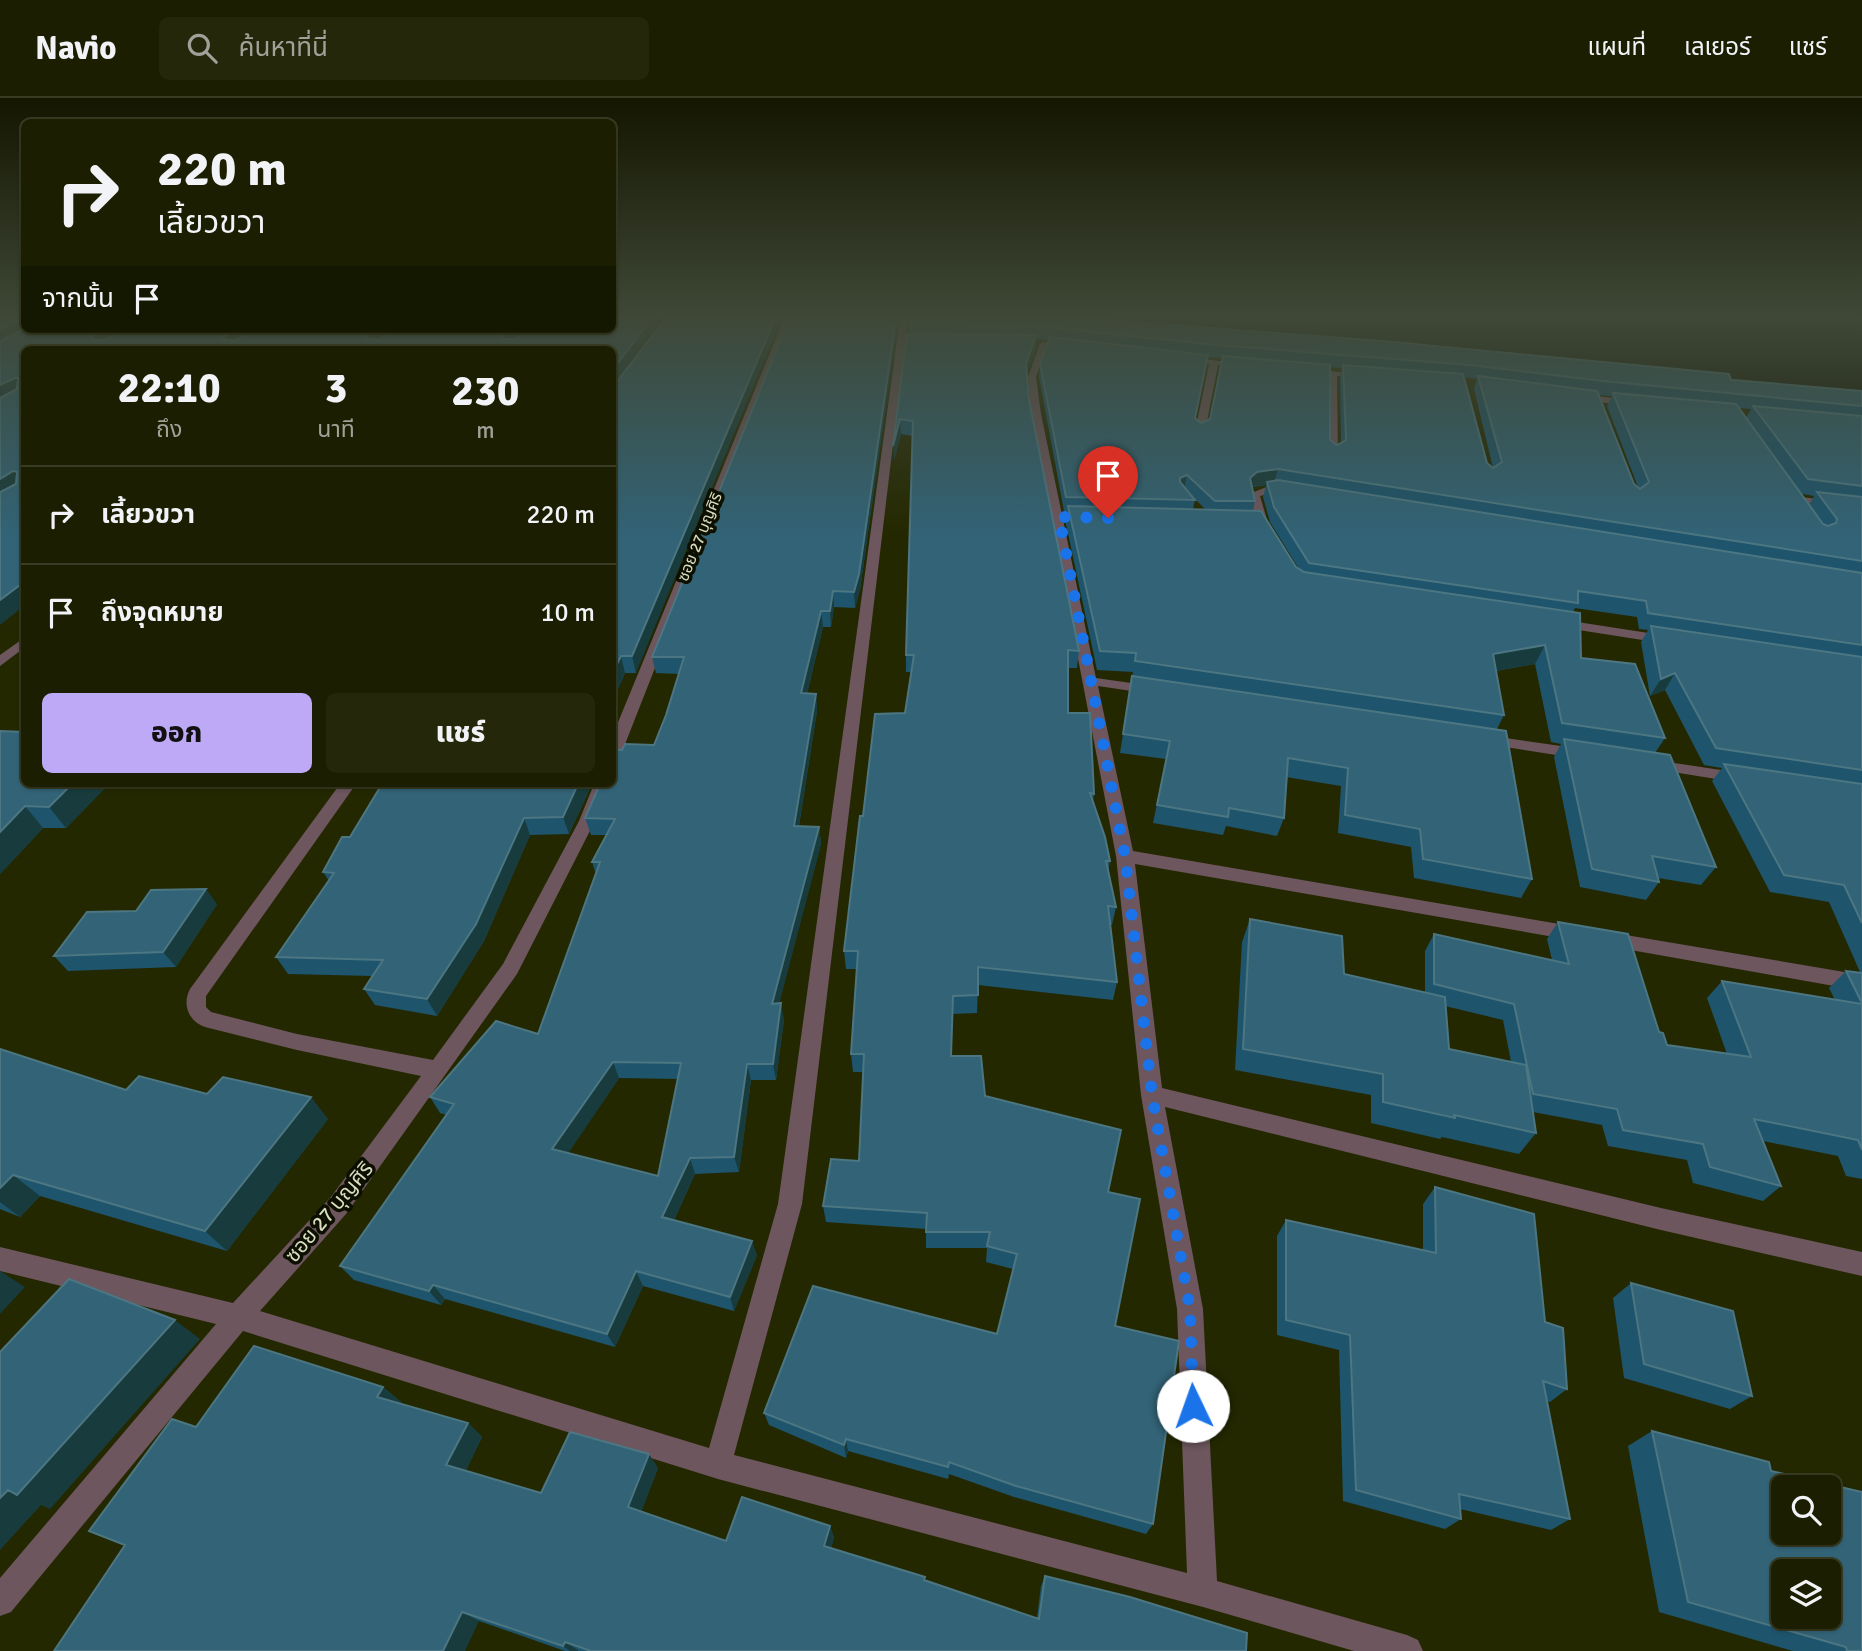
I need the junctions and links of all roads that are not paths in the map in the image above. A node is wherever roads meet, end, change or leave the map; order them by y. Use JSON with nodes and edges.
{"nodes":[{"id":1,"x":759,"y":391,"type":"edge"},
{"id":2,"x":899,"y":391,"type":"edge"},
{"id":3,"x":1034,"y":391,"type":"edge"},
{"id":4,"x":1208,"y":391,"type":"edge"},
{"id":5,"x":1333,"y":391,"type":"edge"},
{"id":6,"x":1571,"y":397,"type":"edge"},
{"id":7,"x":1597,"y":400,"type":"junction"},
{"id":8,"x":1638,"y":404,"type":"edge"},
{"id":9,"x":1602,"y":412,"type":"edge"},
{"id":10,"x":1200,"y":432,"type":"edge"},
{"id":11,"x":1334,"y":454,"type":"edge"},
{"id":12,"x":1785,"y":488,"type":"edge"},
{"id":13,"x":1301,"y":493,"type":"edge"},
{"id":14,"x":1862,"y":507,"type":"edge"},
{"id":15,"x":1248,"y":523,"type":"edge"},
{"id":16,"x":1546,"y":621,"type":"edge"},
{"id":17,"x":1684,"y":642,"type":"edge"},
{"id":18,"x":21,"y":644,"type":"edge"},
{"id":19,"x":0,"y":662,"type":"edge"},
{"id":20,"x":1090,"y":681,"type":"junction"},
{"id":21,"x":1173,"y":693,"type":"edge"},
{"id":22,"x":1462,"y":736,"type":"edge"},
{"id":23,"x":616,"y":747,"type":"edge"},
{"id":24,"x":1600,"y":757,"type":"edge"},
{"id":25,"x":1642,"y":763,"type":"edge"},
{"id":26,"x":1752,"y":779,"type":"edge"},
{"id":27,"x":346,"y":787,"type":"edge"},
{"id":28,"x":601,"y":787,"type":"edge"},
{"id":29,"x":1125,"y":856,"type":"junction"},
{"id":30,"x":1862,"y":983,"type":"edge"},
{"id":31,"x":437,"y":1070,"type":"junction"},
{"id":32,"x":1152,"y":1095,"type":"junction"},
{"id":33,"x":0,"y":1259,"type":"edge"},
{"id":34,"x":1862,"y":1264,"type":"edge"},
{"id":35,"x":238,"y":1317,"type":"junction"},
{"id":36,"x":718,"y":1465,"type":"junction"},
{"id":37,"x":1203,"y":1592,"type":"junction"},
{"id":38,"x":0,"y":1601,"type":"edge"},
{"id":39,"x":1407,"y":1651,"type":"edge"}],
"edges":[{"from":1,"to":23,"type":"street","name":"ซอย 27 บุญศิริ"},
{"from":2,"to":36,"type":"street"},
{"from":3,"to":20,"type":"street"},
{"from":4,"to":10,"type":"street"},
{"from":5,"to":11,"type":"street"},
{"from":6,"to":7,"type":"street"},
{"from":7,"to":8,"type":"street"},
{"from":7,"to":9,"type":"street"},
{"from":12,"to":14,"type":"street"},
{"from":13,"to":15,"type":"street"},
{"from":16,"to":17,"type":"street"},
{"from":18,"to":19,"type":"street"},
{"from":20,"to":21,"type":"street"},
{"from":20,"to":29,"type":"street"},
{"from":22,"to":24,"type":"street"},
{"from":25,"to":26,"type":"street"},
{"from":27,"to":31,"type":"street"},
{"from":28,"to":31,"type":"street","name":"ซอย 27 บุญศิริ"},
{"from":29,"to":30,"type":"street"},
{"from":29,"to":32,"type":"street"},
{"from":31,"to":35,"type":"street","name":"ซอย 27 บุญศิริ"},
{"from":32,"to":34,"type":"street"},
{"from":32,"to":37,"type":"street"},
{"from":33,"to":35,"type":"street"},
{"from":35,"to":36,"type":"street"},
{"from":35,"to":38,"type":"street","name":"ซอย 27 บุญศิริ"},
{"from":36,"to":37,"type":"street"},
{"from":37,"to":39,"type":"street"}]}
